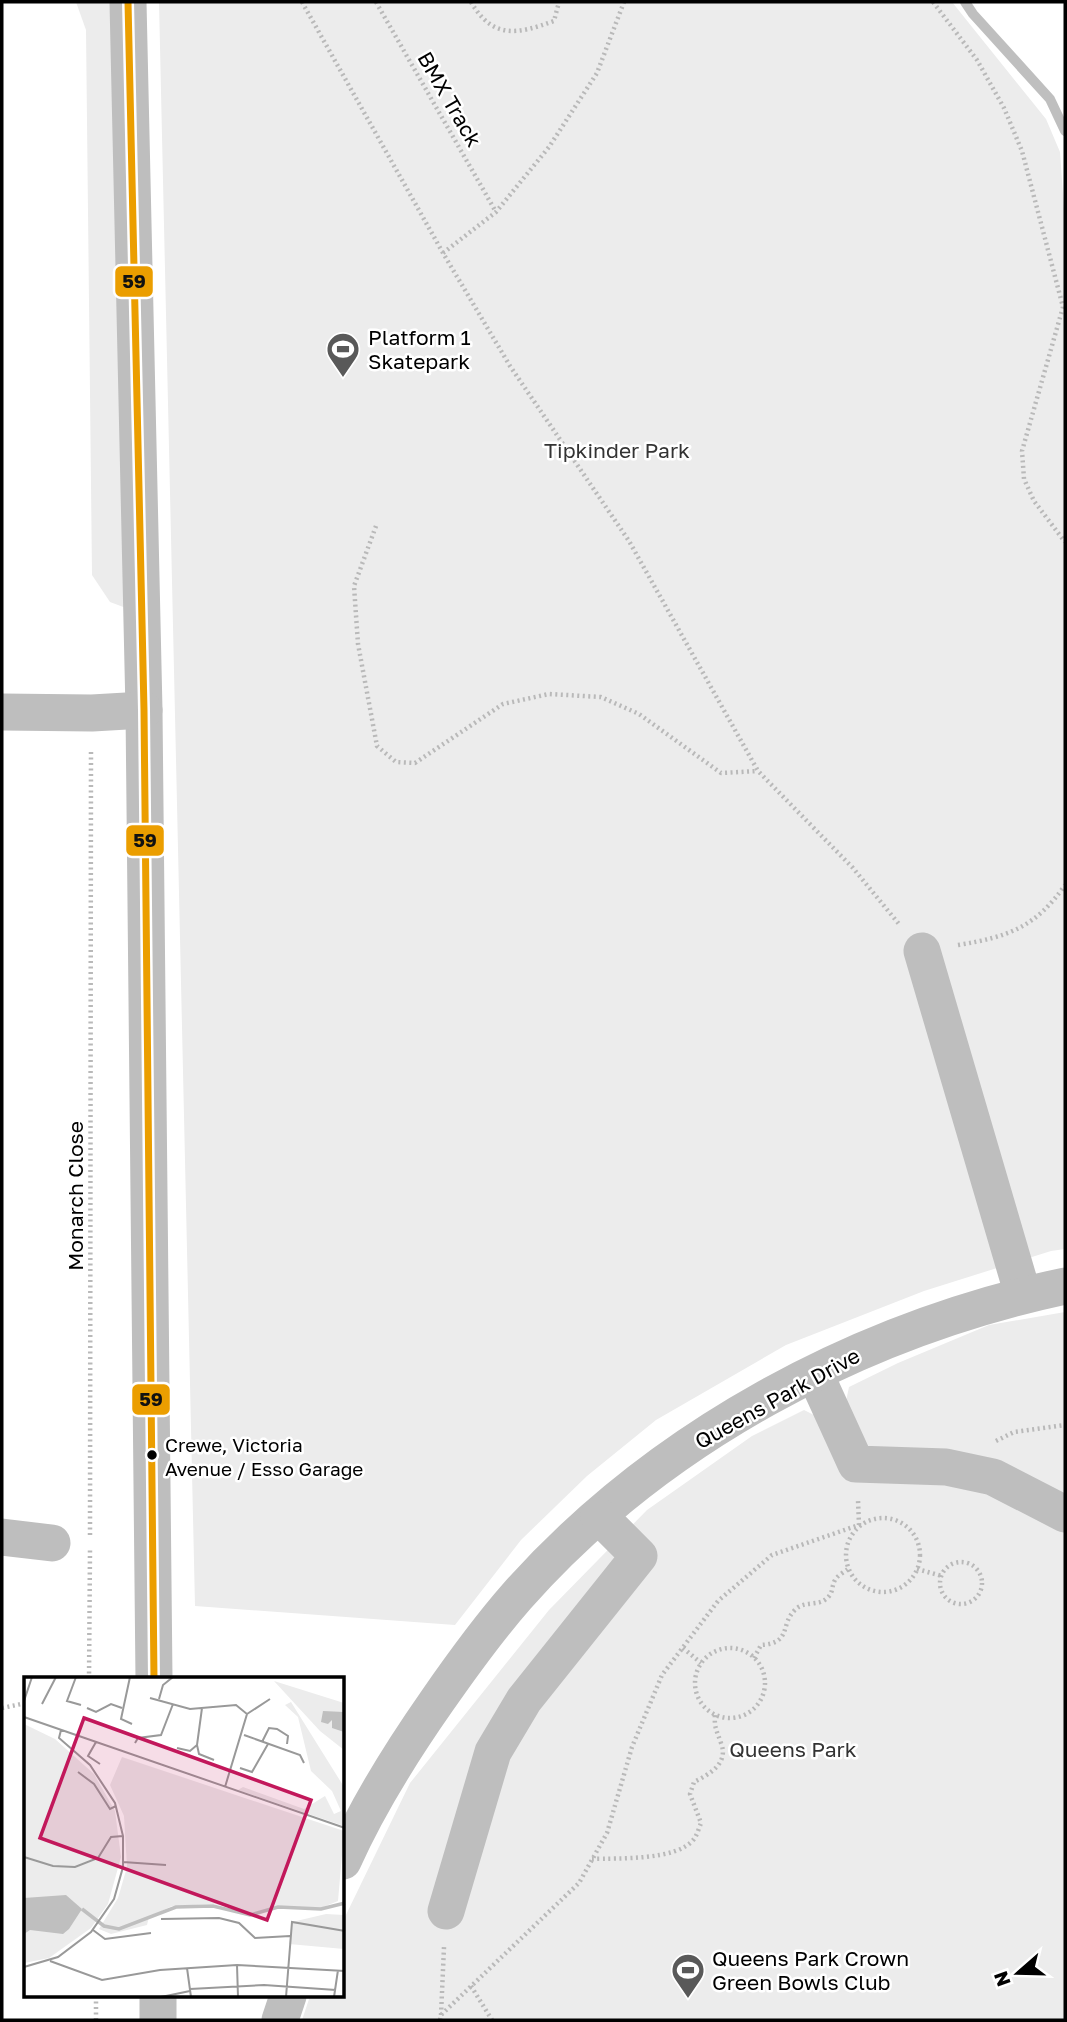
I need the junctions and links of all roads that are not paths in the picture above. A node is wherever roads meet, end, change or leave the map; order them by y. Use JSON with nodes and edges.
{"nodes":[{"id":1,"x":128,"y":2,"type":"edge"},
{"id":2,"x":144,"y":710,"type":"junction"},
{"id":3,"x":2,"y":712,"type":"edge"},
{"id":4,"x":922,"y":951,"type":"road end"},
{"id":5,"x":1065,"y":1286,"type":"edge"},
{"id":6,"x":1023,"y":1295,"type":"junction"},
{"id":7,"x":815,"y":1374,"type":"junction"},
{"id":8,"x":1065,"y":1514,"type":"edge"},
{"id":9,"x":599,"y":1516,"type":"junction"},
{"id":10,"x":2,"y":1537,"type":"edge"},
{"id":11,"x":52,"y":1543,"type":"dead end"},
{"id":12,"x":154,"y":1677,"type":"edge"},
{"id":13,"x":345,"y":1856,"type":"edge"},
{"id":14,"x":446,"y":1911,"type":"road end"},
{"id":15,"x":158,"y":1997,"type":"edge"},
{"id":16,"x":288,"y":1997,"type":"edge"},
{"id":17,"x":158,"y":2020,"type":"edge"},
{"id":18,"x":280,"y":2020,"type":"edge"}],
"edges":[{"from":1,"to":2,"type":"street"},
{"from":2,"to":3,"type":"street"},
{"from":2,"to":12,"type":"street"},
{"from":4,"to":6,"type":"street"},
{"from":5,"to":6,"type":"street","name":"Queens Park Drive"},
{"from":6,"to":7,"type":"street","name":"Queens Park Drive"},
{"from":7,"to":8,"type":"street"},
{"from":7,"to":9,"type":"street","name":"Queens Park Drive"},
{"from":9,"to":13,"type":"street","name":"Queens Park Drive"},
{"from":9,"to":14,"type":"street"},
{"from":10,"to":11,"type":"street"},
{"from":15,"to":17,"type":"street"},
{"from":16,"to":18,"type":"street"}]}
